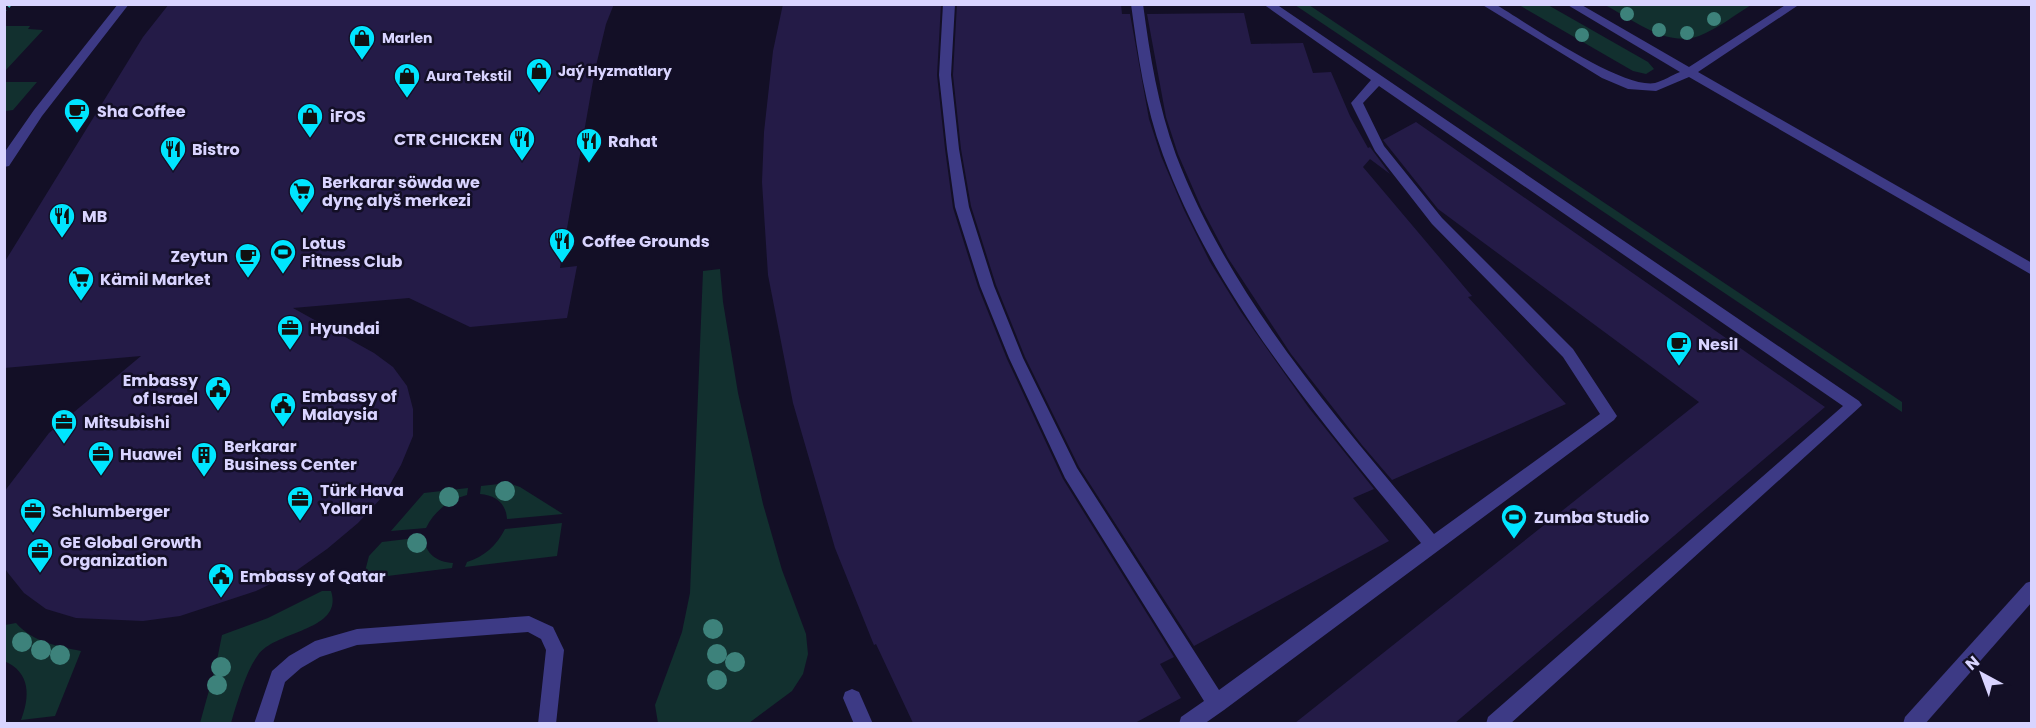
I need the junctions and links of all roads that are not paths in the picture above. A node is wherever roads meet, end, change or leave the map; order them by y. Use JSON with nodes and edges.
{"nodes":[{"id":1,"x":124,"y":4,"type":"edge"},
{"id":2,"x":949,"y":4,"type":"edge"},
{"id":3,"x":1137,"y":4,"type":"edge"},
{"id":4,"x":1268,"y":4,"type":"edge"},
{"id":5,"x":1486,"y":4,"type":"edge"},
{"id":6,"x":1571,"y":4,"type":"edge"},
{"id":7,"x":1795,"y":4,"type":"edge"},
{"id":8,"x":1688,"y":73,"type":"junction"},
{"id":9,"x":1377,"y":80,"type":"junction"},
{"id":10,"x":4,"y":163,"type":"edge"},
{"id":11,"x":2031,"y":270,"type":"edge"},
{"id":12,"x":1433,"y":545,"type":"junction"},
{"id":13,"x":2031,"y":590,"type":"edge"},
{"id":14,"x":852,"y":698,"type":"dead end"},
{"id":15,"x":1217,"y":704,"type":"junction"},
{"id":16,"x":263,"y":723,"type":"edge"},
{"id":17,"x":547,"y":723,"type":"edge"},
{"id":18,"x":864,"y":723,"type":"edge"},
{"id":19,"x":1188,"y":723,"type":"edge"},
{"id":20,"x":1495,"y":723,"type":"edge"},
{"id":21,"x":1912,"y":723,"type":"edge"}],
"edges":[{"from":1,"to":10,"type":"lane"},
{"from":2,"to":15,"type":"lane"},
{"from":3,"to":12,"type":"lane"},
{"from":4,"to":9,"type":"lane"},
{"from":5,"to":8,"type":"lane"},
{"from":6,"to":8,"type":"lane"},
{"from":7,"to":8,"type":"lane"},
{"from":8,"to":11,"type":"lane"},
{"from":9,"to":12,"type":"lane"},
{"from":9,"to":20,"type":"lane"},
{"from":12,"to":15,"type":"lane"},
{"from":13,"to":21,"type":"lane"},
{"from":14,"to":18,"type":"lane"},
{"from":15,"to":19,"type":"lane"},
{"from":16,"to":17,"type":"lane"}]}
